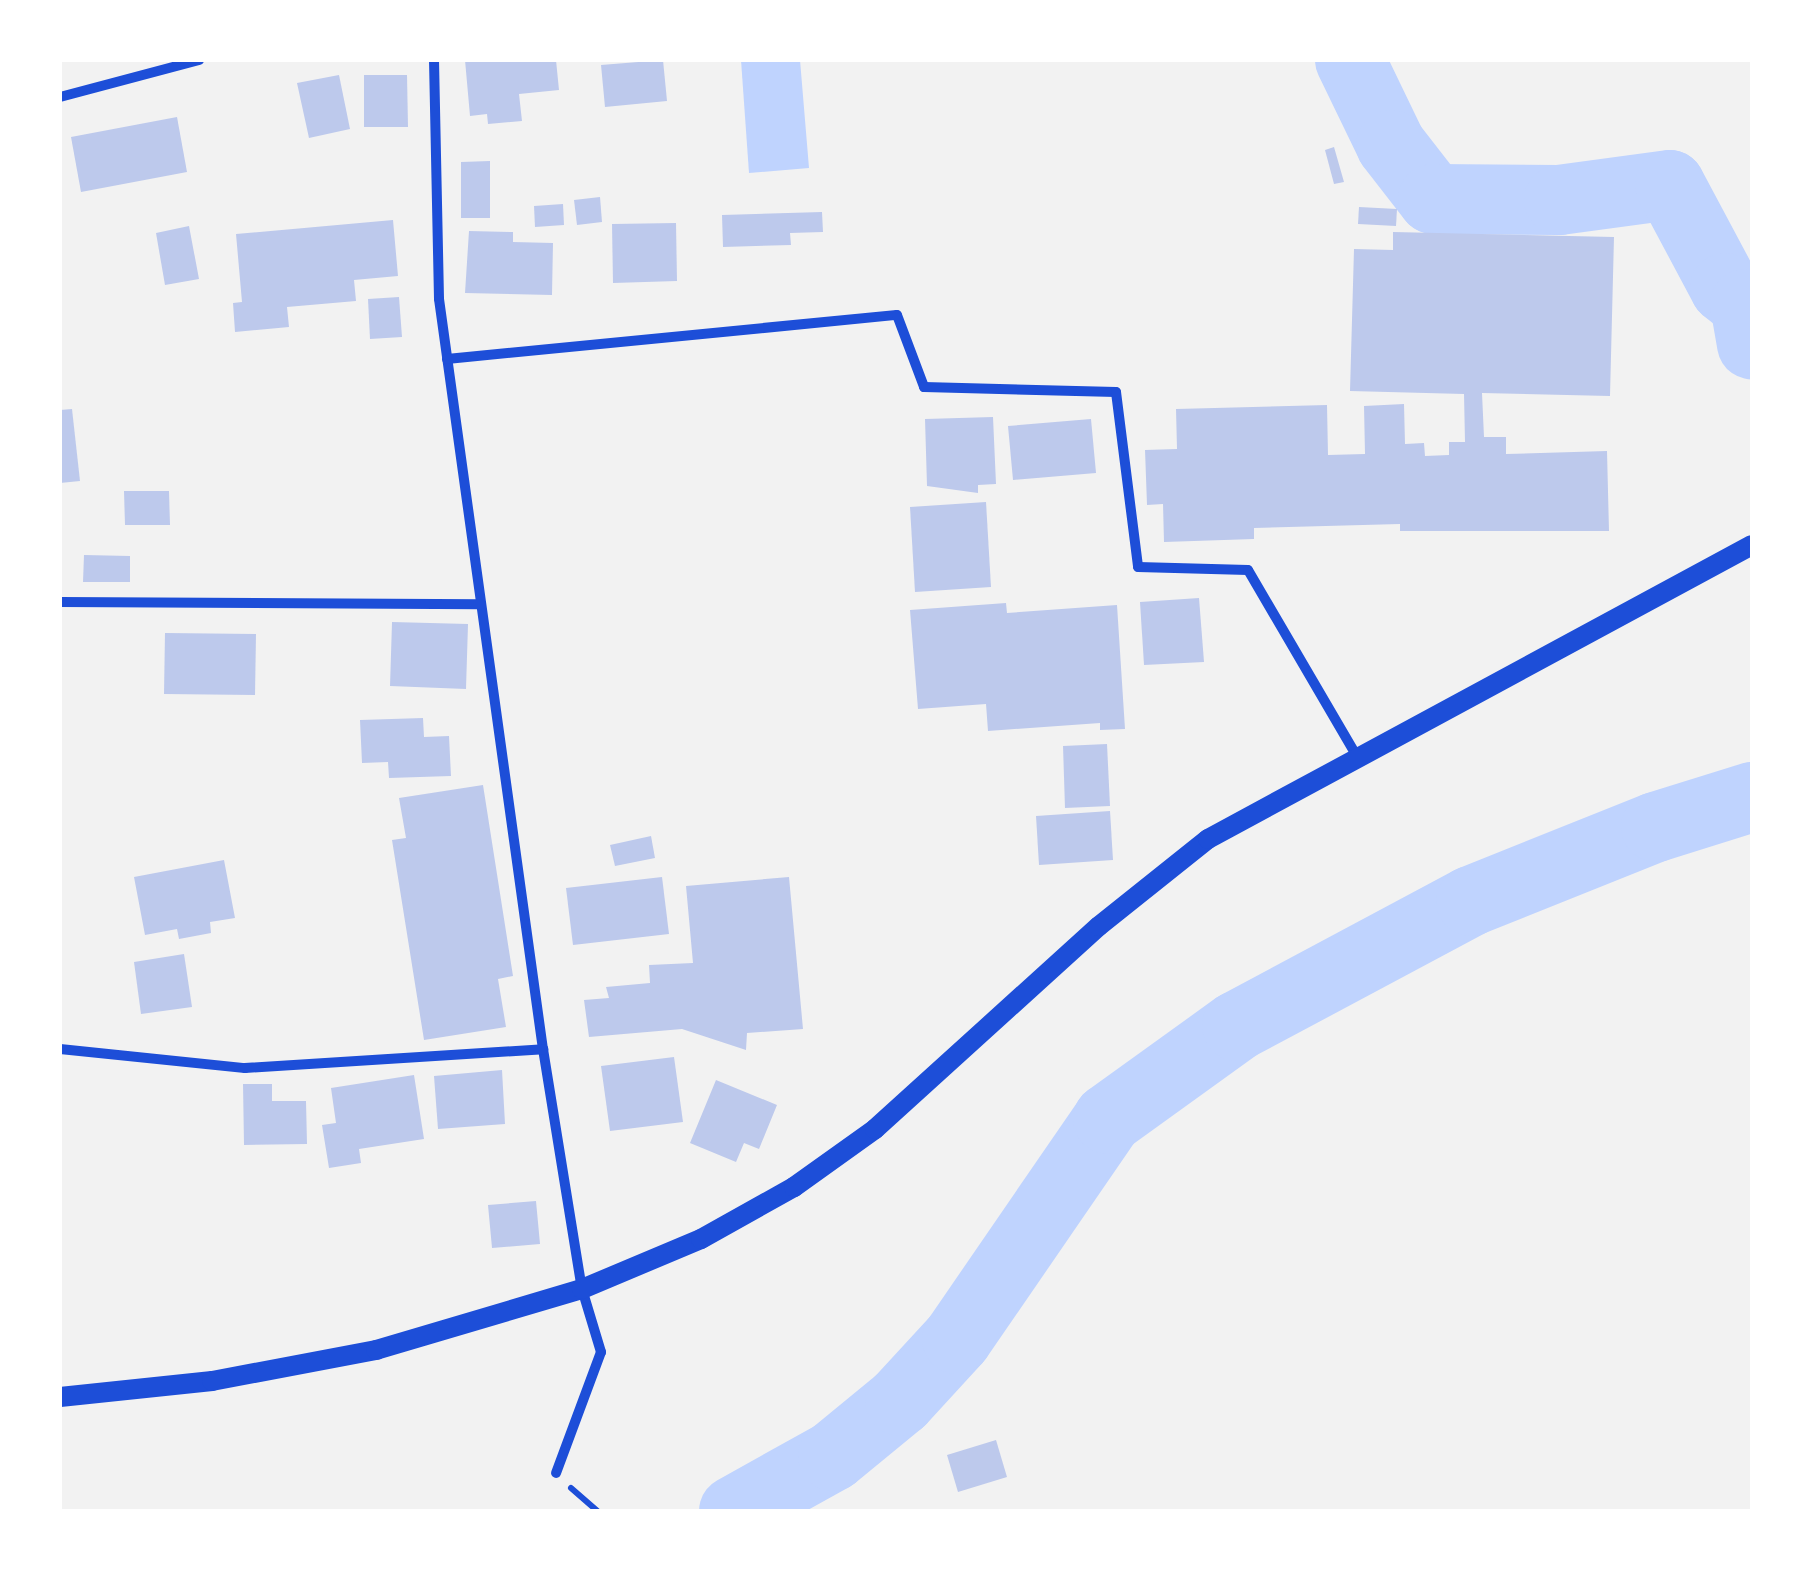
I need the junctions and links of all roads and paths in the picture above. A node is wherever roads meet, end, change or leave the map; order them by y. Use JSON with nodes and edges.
{"nodes":[{"id":1,"x":199,"y":60,"type":"edge"},
{"id":2,"x":434,"y":60,"type":"edge"},
{"id":3,"x":60,"y":97,"type":"edge"},
{"id":4,"x":447,"y":359,"type":"junction"},
{"id":5,"x":1752,"y":545,"type":"edge"},
{"id":6,"x":60,"y":602,"type":"edge"},
{"id":7,"x":481,"y":604,"type":"junction"},
{"id":8,"x":1356,"y":754,"type":"junction"},
{"id":9,"x":60,"y":1049,"type":"edge"},
{"id":10,"x":543,"y":1049,"type":"junction"},
{"id":11,"x":582,"y":1289,"type":"junction"},
{"id":12,"x":60,"y":1397,"type":"edge"},
{"id":13,"x":556,"y":1473,"type":"joint"},
{"id":14,"x":596,"y":1511,"type":"edge"}],
"edges":[{"from":1,"to":3,"type":"street"},
{"from":2,"to":4,"type":"street"},
{"from":4,"to":7,"type":"street"},
{"from":4,"to":8,"type":"street"},
{"from":5,"to":8,"type":"main road"},
{"from":6,"to":7,"type":"street"},
{"from":7,"to":10,"type":"street"},
{"from":8,"to":11,"type":"main road"},
{"from":9,"to":10,"type":"street"},
{"from":10,"to":11,"type":"street"},
{"from":11,"to":12,"type":"main road"},
{"from":11,"to":13,"type":"street"},
{"from":13,"to":14,"type":"path"}]}
